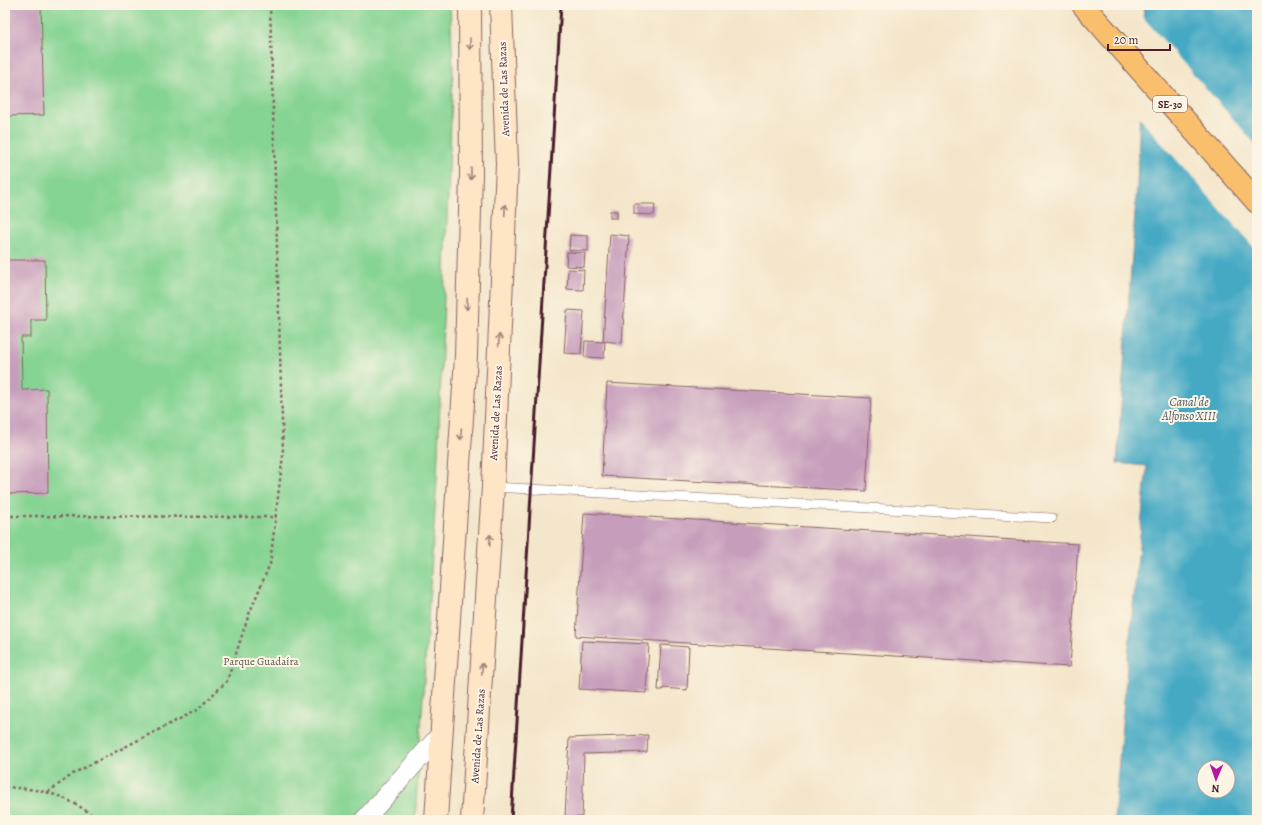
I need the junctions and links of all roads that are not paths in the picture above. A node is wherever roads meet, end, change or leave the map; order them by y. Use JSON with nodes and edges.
{"nodes":[{"id":1,"x":470,"y":5,"type":"edge"},
{"id":2,"x":501,"y":5,"type":"edge"},
{"id":3,"x":1083,"y":5,"type":"edge"},
{"id":4,"x":1257,"y":202,"type":"edge"},
{"id":5,"x":493,"y":487,"type":"junction"},
{"id":6,"x":1052,"y":518,"type":"dead end"},
{"id":7,"x":442,"y":733,"type":"junction"},
{"id":8,"x":364,"y":820,"type":"edge"},
{"id":9,"x":436,"y":820,"type":"edge"},
{"id":10,"x":472,"y":820,"type":"edge"}],
"edges":[{"from":1,"to":7,"type":"main road","one_way":true},
{"from":5,"to":2,"type":"main road","name":"Avenida de Las Razas","one_way":true},
{"from":3,"to":4,"type":"highway","number":"SE-30"},
{"from":5,"to":6,"type":"lane"},
{"from":10,"to":5,"type":"main road","name":"Avenida de Las Razas","one_way":true},
{"from":7,"to":8,"type":"street"},
{"from":7,"to":9,"type":"main road"}]}
